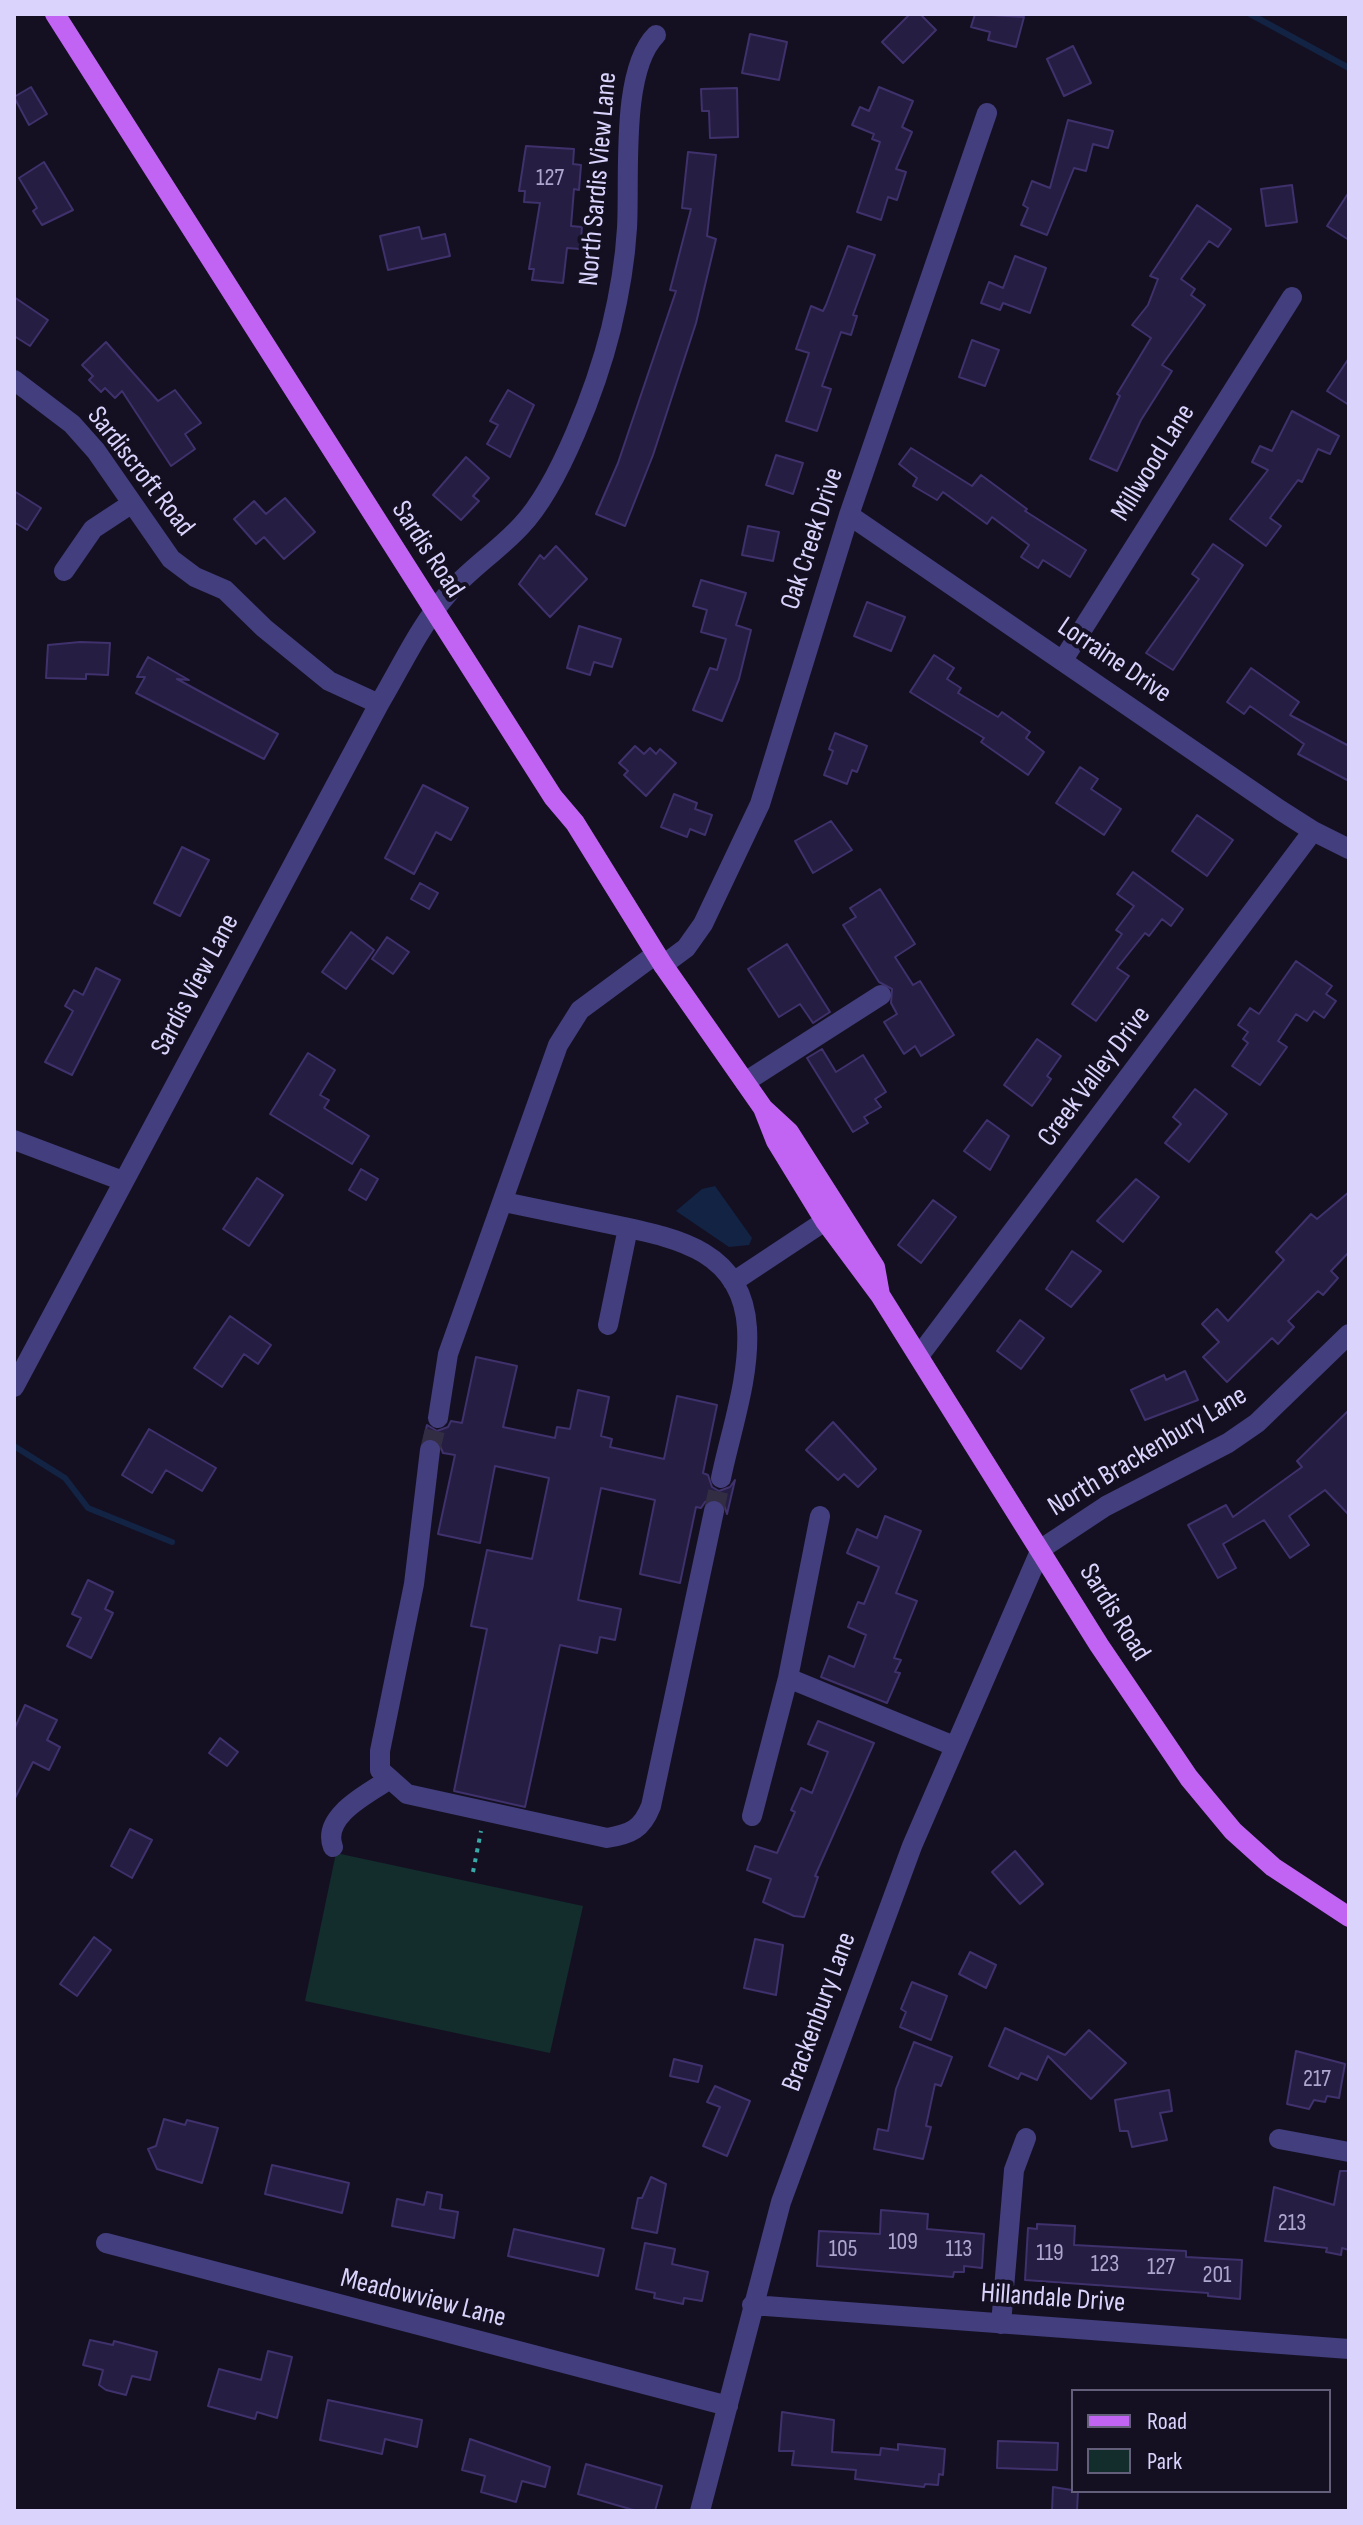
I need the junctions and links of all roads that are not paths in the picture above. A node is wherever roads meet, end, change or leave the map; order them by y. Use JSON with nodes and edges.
{"nodes":[{"id":1,"x":55,"y":14,"type":"edge"},
{"id":2,"x":656,"y":35,"type":"dead end"},
{"id":3,"x":987,"y":113,"type":"dead end"},
{"id":4,"x":1292,"y":297,"type":"dead end"},
{"id":5,"x":14,"y":380,"type":"edge"},
{"id":6,"x":131,"y":504,"type":"junction"},
{"id":7,"x":849,"y":515,"type":"junction"},
{"id":8,"x":64,"y":571,"type":"dead end"},
{"id":9,"x":434,"y":612,"type":"junction"},
{"id":10,"x":1063,"y":660,"type":"junction"},
{"id":11,"x":379,"y":704,"type":"junction"},
{"id":12,"x":1313,"y":831,"type":"junction"},
{"id":13,"x":1349,"y":849,"type":"edge"},
{"id":14,"x":659,"y":960,"type":"junction"},
{"id":15,"x":881,"y":995,"type":"dead end"},
{"id":16,"x":745,"y":1082,"type":"junction"},
{"id":17,"x":763,"y":1108,"type":"junction"},
{"id":18,"x":14,"y":1140,"type":"edge"},
{"id":19,"x":123,"y":1181,"type":"junction"},
{"id":20,"x":504,"y":1202,"type":"junction"},
{"id":21,"x":825,"y":1221,"type":"junction"},
{"id":22,"x":628,"y":1228,"type":"junction"},
{"id":23,"x":733,"y":1282,"type":"junction"},
{"id":24,"x":880,"y":1295,"type":"junction"},
{"id":25,"x":608,"y":1325,"type":"dead end"},
{"id":26,"x":1349,"y":1334,"type":"edge"},
{"id":27,"x":919,"y":1356,"type":"junction"},
{"id":28,"x":14,"y":1387,"type":"edge"},
{"id":29,"x":438,"y":1418,"type":"tunnel mouth"},
{"id":30,"x":430,"y":1450,"type":"tunnel mouth"},
{"id":31,"x":721,"y":1478,"type":"tunnel mouth"},
{"id":32,"x":714,"y":1511,"type":"tunnel mouth"},
{"id":33,"x":820,"y":1516,"type":"dead end"},
{"id":34,"x":1041,"y":1549,"type":"junction"},
{"id":35,"x":788,"y":1678,"type":"junction"},
{"id":36,"x":954,"y":1746,"type":"junction"},
{"id":37,"x":390,"y":1779,"type":"junction"},
{"id":38,"x":752,"y":1816,"type":"dead end"},
{"id":39,"x":333,"y":1847,"type":"dead end"},
{"id":40,"x":1349,"y":1917,"type":"edge"},
{"id":41,"x":1026,"y":2138,"type":"dead end"},
{"id":42,"x":1279,"y":2139,"type":"dead end"},
{"id":43,"x":1349,"y":2152,"type":"edge"},
{"id":44,"x":106,"y":2243,"type":"dead end"},
{"id":45,"x":752,"y":2305,"type":"junction"},
{"id":46,"x":1001,"y":2324,"type":"junction"},
{"id":47,"x":1349,"y":2349,"type":"edge"},
{"id":48,"x":728,"y":2406,"type":"junction"},
{"id":49,"x":700,"y":2511,"type":"edge"}],
"edges":[{"from":1,"to":9,"type":"main road","name":"Sardis Road"},
{"from":2,"to":9,"type":"street","name":"North Sardis View Lane"},
{"from":3,"to":7,"type":"street","name":"Oak Creek Drive"},
{"from":4,"to":10,"type":"street","name":"Millwood Lane"},
{"from":5,"to":6,"type":"street","name":"Sardiscroft Road"},
{"from":6,"to":8,"type":"street"},
{"from":6,"to":11,"type":"street","name":"Sardiscroft Road"},
{"from":7,"to":10,"type":"street","name":"Lorraine Drive"},
{"from":7,"to":14,"type":"street","name":"Oak Creek Drive"},
{"from":9,"to":11,"type":"street","name":"Sardis View Lane"},
{"from":9,"to":14,"type":"main road","name":"Sardis Road"},
{"from":10,"to":12,"type":"street","name":"Lorraine Drive"},
{"from":11,"to":19,"type":"street","name":"Sardis View Lane"},
{"from":12,"to":13,"type":"street","name":"Lorraine Drive"},
{"from":12,"to":27,"type":"street","name":"Creek Valley Drive"},
{"from":14,"to":16,"type":"main road","name":"Sardis Road"},
{"from":14,"to":20,"type":"street","name":"Oak Creek Drive"},
{"from":15,"to":16,"type":"street"},
{"from":16,"to":17,"type":"main road","name":"Sardis Road"},
{"from":17,"to":21,"type":"main road","name":"Sardis Road"},
{"from":17,"to":24,"type":"main road","name":"Sardis Road"},
{"from":18,"to":19,"type":"street"},
{"from":19,"to":28,"type":"street","name":"Sardis View Lane"},
{"from":20,"to":22,"type":"street"},
{"from":20,"to":29,"type":"street","name":"Oak Creek Drive"},
{"from":21,"to":23,"type":"street"},
{"from":21,"to":24,"type":"main road","name":"Sardis Road"},
{"from":22,"to":23,"type":"street"},
{"from":22,"to":25,"type":"street"},
{"from":23,"to":31,"type":"street"},
{"from":24,"to":27,"type":"main road","name":"Sardis Road"},
{"from":26,"to":34,"type":"street","name":"North Brackenbury Lane"},
{"from":27,"to":34,"type":"main road","name":"Sardis Road"},
{"from":30,"to":37,"type":"street"},
{"from":32,"to":37,"type":"street"},
{"from":33,"to":35,"type":"street"},
{"from":34,"to":36,"type":"street","name":"Brackenbury Lane"},
{"from":34,"to":40,"type":"main road","name":"Sardis Road"},
{"from":35,"to":36,"type":"street"},
{"from":35,"to":38,"type":"street"},
{"from":36,"to":45,"type":"street","name":"Brackenbury Lane"},
{"from":37,"to":39,"type":"street"},
{"from":41,"to":46,"type":"street"},
{"from":42,"to":43,"type":"street"},
{"from":44,"to":48,"type":"street","name":"Meadowview Lane"},
{"from":45,"to":46,"type":"street","name":"Hillandale Drive"},
{"from":45,"to":48,"type":"street","name":"Brackenbury Lane"},
{"from":46,"to":47,"type":"street","name":"Hillandale Drive"},
{"from":48,"to":49,"type":"street","name":"Brackenbury Lane"}]}
